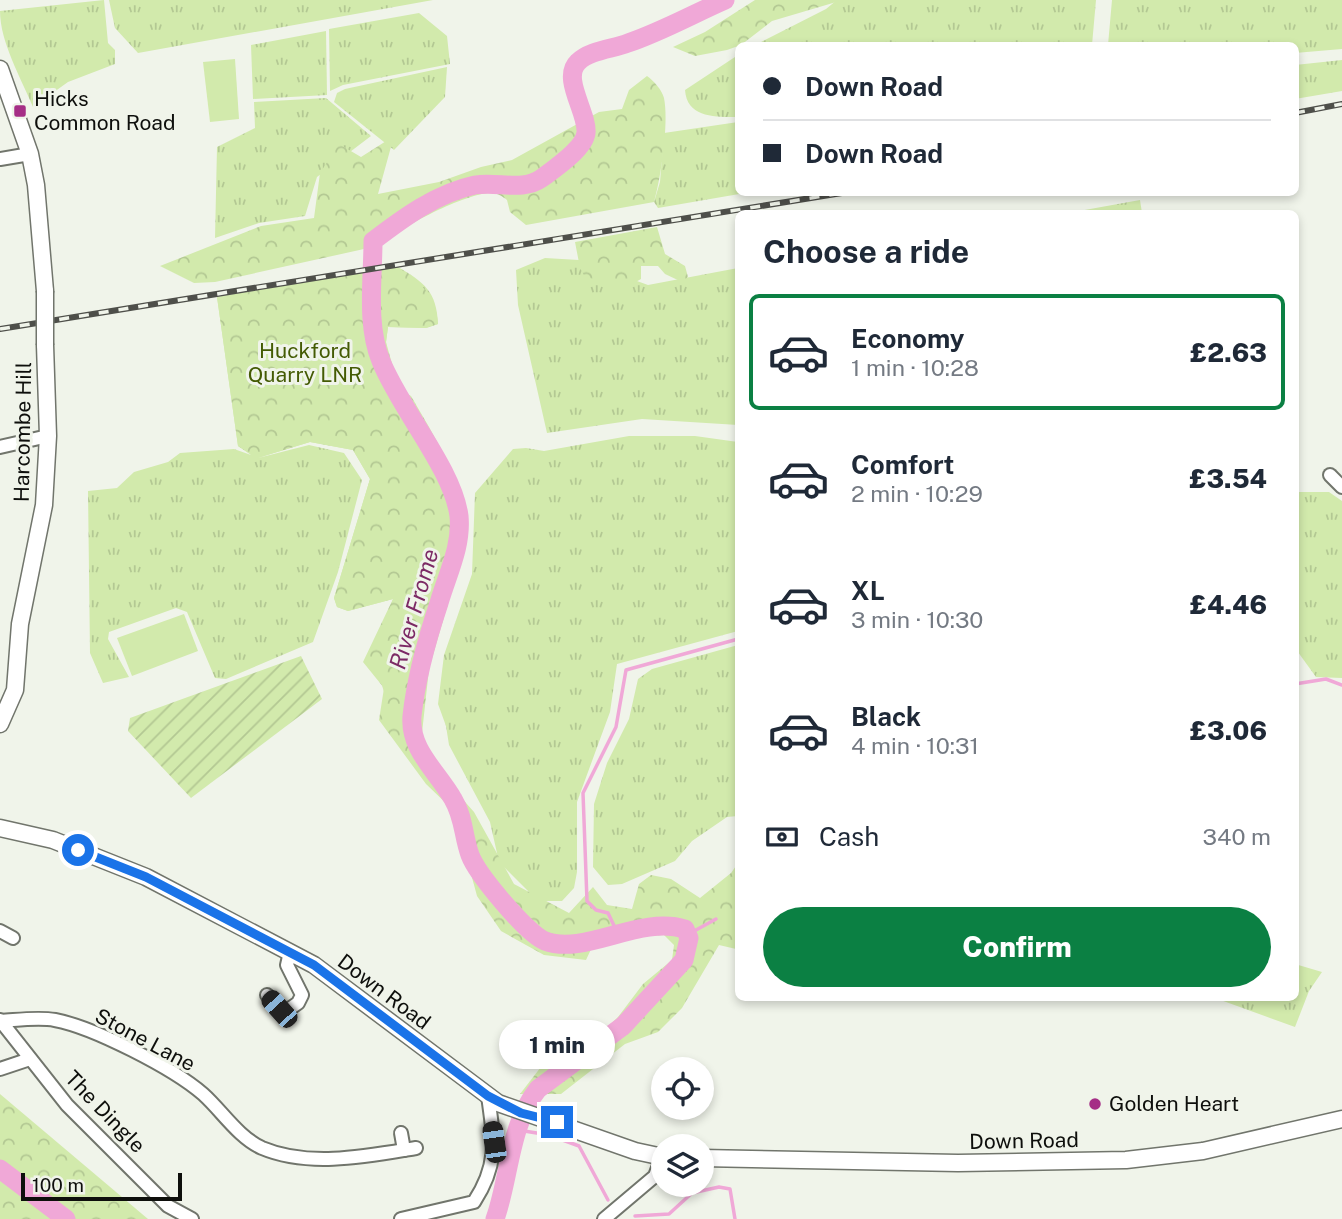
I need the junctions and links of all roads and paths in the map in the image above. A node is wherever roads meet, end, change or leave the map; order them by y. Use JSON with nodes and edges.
{"nodes":[{"id":1,"x":0,"y":69,"type":"edge"},
{"id":2,"x":30,"y":154,"type":"junction"},
{"id":3,"x":0,"y":159,"type":"edge"},
{"id":4,"x":48,"y":436,"type":"junction"},
{"id":5,"x":0,"y":447,"type":"edge"},
{"id":6,"x":1330,"y":475,"type":"dead end"},
{"id":7,"x":1342,"y":487,"type":"edge"},
{"id":8,"x":0,"y":724,"type":"edge"},
{"id":9,"x":0,"y":828,"type":"edge"},
{"id":10,"x":0,"y":931,"type":"edge"},
{"id":11,"x":13,"y":939,"type":"dead end"},
{"id":12,"x":290,"y":952,"type":"junction"},
{"id":13,"x":267,"y":995,"type":"dead end"},
{"id":14,"x":0,"y":1020,"type":"edge"},
{"id":15,"x":30,"y":1059,"type":"junction"},
{"id":16,"x":0,"y":1069,"type":"edge"},
{"id":17,"x":493,"y":1100,"type":"junction"},
{"id":18,"x":1342,"y":1119,"type":"edge"},
{"id":19,"x":401,"y":1133,"type":"dead end"},
{"id":20,"x":651,"y":1154,"type":"edge"},
{"id":21,"x":714,"y":1158,"type":"edge"},
{"id":22,"x":651,"y":1179,"type":"edge"},
{"id":23,"x":614,"y":1211,"type":"edge"},
{"id":24,"x":192,"y":1219,"type":"edge"},
{"id":25,"x":401,"y":1219,"type":"edge"}],
"edges":[{"from":1,"to":2,"type":"street"},
{"from":2,"to":3,"type":"street"},
{"from":2,"to":4,"type":"street","name":"Harcombe Hill","bridge":true},
{"from":4,"to":5,"type":"street"},
{"from":4,"to":8,"type":"street","name":"Harcombe Hill"},
{"from":6,"to":7,"type":"street"},
{"from":9,"to":12,"type":"street","name":"Down Road"},
{"from":10,"to":11,"type":"street"},
{"from":12,"to":13,"type":"street"},
{"from":12,"to":17,"type":"street","name":"Down Road"},
{"from":14,"to":15,"type":"street","name":"The Dingle"},
{"from":14,"to":19,"type":"street","name":"Stone Lane"},
{"from":15,"to":16,"type":"street"},
{"from":15,"to":24,"type":"street","name":"The Dingle"},
{"from":17,"to":20,"type":"street","name":"Down Road"},
{"from":17,"to":25,"type":"street"},
{"from":18,"to":21,"type":"street","name":"Down Road"},
{"from":22,"to":23,"type":"street"}]}
